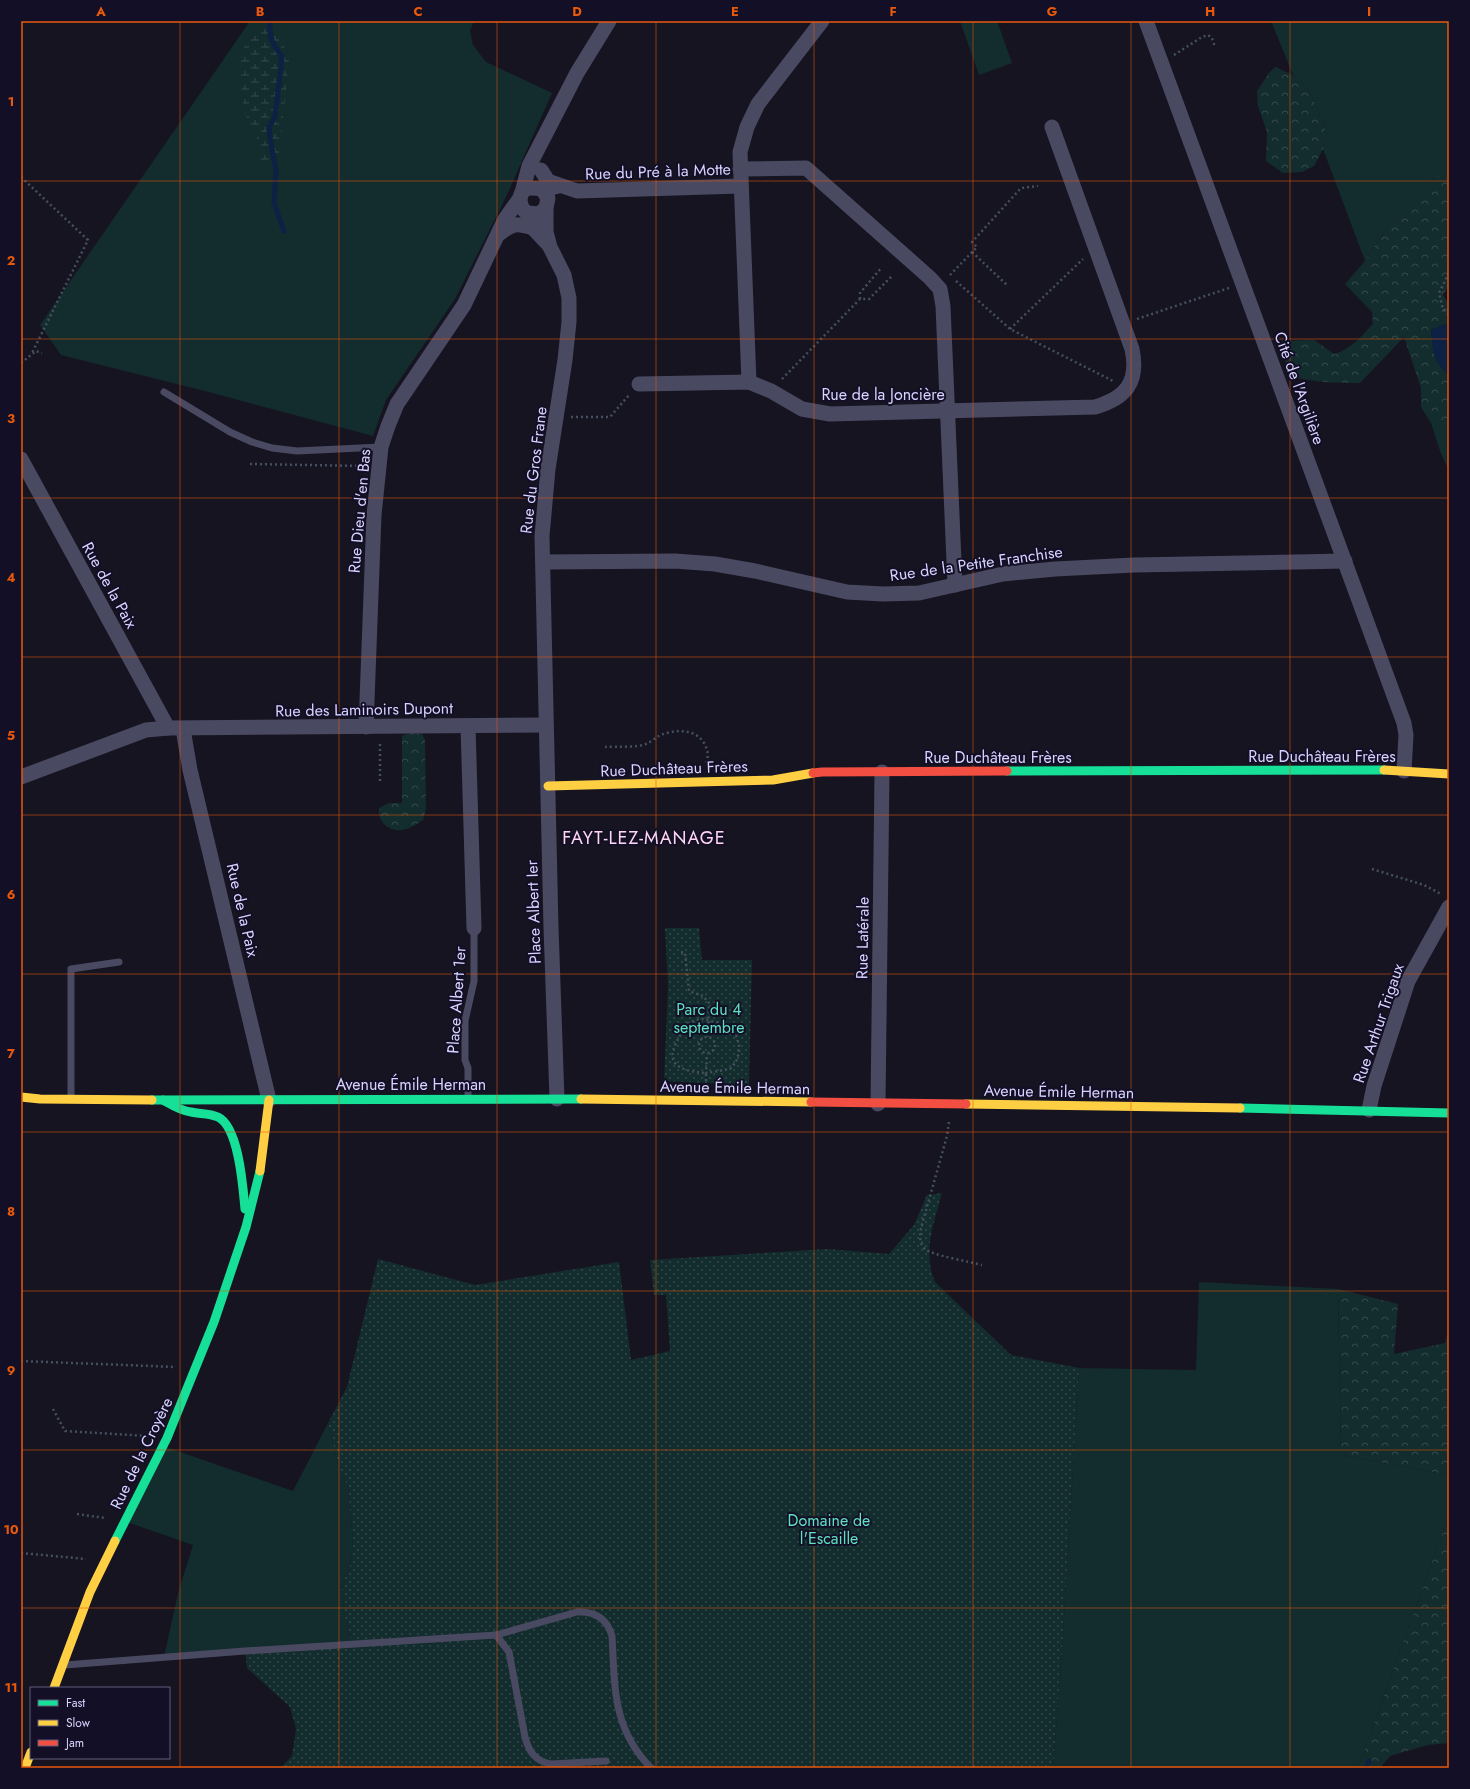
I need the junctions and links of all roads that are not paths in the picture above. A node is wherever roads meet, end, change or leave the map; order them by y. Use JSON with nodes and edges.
{"nodes":[{"id":1,"x":609,"y":21,"type":"edge"},
{"id":2,"x":822,"y":21,"type":"edge"},
{"id":3,"x":1146,"y":21,"type":"edge"},
{"id":4,"x":1052,"y":127,"type":"dead end"},
{"id":5,"x":540,"y":147,"type":"junction"},
{"id":6,"x":541,"y":170,"type":"junction"},
{"id":7,"x":740,"y":170,"type":"junction"},
{"id":8,"x":559,"y":186,"type":"junction"},
{"id":9,"x":741,"y":186,"type":"junction"},
{"id":10,"x":541,"y":188,"type":"junction"},
{"id":11,"x":577,"y":191,"type":"junction"},
{"id":12,"x":521,"y":196,"type":"junction"},
{"id":13,"x":546,"y":208,"type":"junction"},
{"id":14,"x":527,"y":213,"type":"junction"},
{"id":15,"x":533,"y":228,"type":"junction"},
{"id":16,"x":499,"y":234,"type":"junction"},
{"id":17,"x":550,"y":247,"type":"junction"},
{"id":18,"x":749,"y":382,"type":"junction"},
{"id":19,"x":638,"y":384,"type":"road end"},
{"id":20,"x":164,"y":392,"type":"dead end"},
{"id":21,"x":947,"y":412,"type":"junction"},
{"id":22,"x":381,"y":447,"type":"junction"},
{"id":23,"x":21,"y":459,"type":"edge"},
{"id":24,"x":1345,"y":561,"type":"junction"},
{"id":25,"x":543,"y":562,"type":"junction"},
{"id":26,"x":955,"y":585,"type":"junction"},
{"id":27,"x":546,"y":725,"type":"junction"},
{"id":28,"x":468,"y":726,"type":"junction"},
{"id":29,"x":373,"y":727,"type":"junction"},
{"id":30,"x":168,"y":728,"type":"junction"},
{"id":31,"x":183,"y":729,"type":"junction"},
{"id":32,"x":1404,"y":771,"type":"junction"},
{"id":33,"x":882,"y":772,"type":"junction"},
{"id":34,"x":1449,"y":774,"type":"edge"},
{"id":35,"x":21,"y":777,"type":"edge"},
{"id":36,"x":548,"y":786,"type":"junction"},
{"id":37,"x":1446,"y":901,"type":"edge"},
{"id":38,"x":474,"y":928,"type":"joint"},
{"id":39,"x":119,"y":962,"type":"dead end"},
{"id":40,"x":21,"y":1098,"type":"edge"},
{"id":41,"x":468,"y":1098,"type":"junction"},
{"id":42,"x":557,"y":1098,"type":"junction"},
{"id":43,"x":71,"y":1099,"type":"junction"},
{"id":44,"x":163,"y":1100,"type":"junction"},
{"id":45,"x":269,"y":1100,"type":"junction"},
{"id":46,"x":878,"y":1104,"type":"junction"},
{"id":47,"x":1369,"y":1110,"type":"junction"},
{"id":48,"x":1449,"y":1113,"type":"edge"},
{"id":49,"x":246,"y":1227,"type":"junction"},
{"id":50,"x":496,"y":1635,"type":"junction"},
{"id":51,"x":62,"y":1665,"type":"junction"},
{"id":52,"x":54,"y":1687,"type":"edge"},
{"id":53,"x":30,"y":1755,"type":"edge"},
{"id":54,"x":606,"y":1761,"type":"dead end"},
{"id":55,"x":26,"y":1768,"type":"edge"},
{"id":56,"x":651,"y":1768,"type":"edge"}],
"edges":[{"from":1,"to":5,"type":"street"},
{"from":2,"to":7,"type":"street"},
{"from":3,"to":24,"type":"street","name":"Cité de l'Argilière"},
{"from":4,"to":21,"type":"street","name":"Rue de la Joncière"},
{"from":5,"to":6,"type":"street"},
{"from":5,"to":12,"type":"street"},
{"from":6,"to":8,"type":"street","name":"Rue du Pré à la Motte"},
{"from":6,"to":10,"type":"street"},
{"from":7,"to":9,"type":"street"},
{"from":7,"to":21,"type":"street"},
{"from":8,"to":10,"type":"street","name":"Rue du Pré à la Motte"},
{"from":8,"to":11,"type":"street","name":"Rue du Pré à la Motte"},
{"from":9,"to":11,"type":"street","name":"Rue du Pré à la Motte"},
{"from":9,"to":18,"type":"street"},
{"from":10,"to":12,"type":"street"},
{"from":10,"to":13,"type":"street"},
{"from":11,"to":13,"type":"street","name":"Rue du Pré à la Motte"},
{"from":12,"to":14,"type":"street"},
{"from":12,"to":16,"type":"street"},
{"from":13,"to":14,"type":"street"},
{"from":13,"to":17,"type":"street","name":"Rue du Gros Frane"},
{"from":14,"to":15,"type":"street","name":"Rue du Gros Frane"},
{"from":15,"to":16,"type":"street"},
{"from":15,"to":17,"type":"street","name":"Rue du Gros Frane"},
{"from":16,"to":22,"type":"street","name":"Rue Dieu d'en Bas"},
{"from":17,"to":25,"type":"street","name":"Rue du Gros Frane"},
{"from":18,"to":19,"type":"street"},
{"from":18,"to":21,"type":"street","name":"Rue de la Joncière"},
{"from":20,"to":22,"type":"lane"},
{"from":21,"to":26,"type":"street"},
{"from":22,"to":29,"type":"street","name":"Rue Dieu d'en Bas"},
{"from":23,"to":30,"type":"street","name":"Rue de la Paix"},
{"from":24,"to":26,"type":"street","name":"Rue de la Petite Franchise"},
{"from":24,"to":32,"type":"street","name":"Cité de l'Argilière"},
{"from":25,"to":26,"type":"street","name":"Rue de la Petite Franchise"},
{"from":25,"to":27,"type":"street","name":"Rue du Gros Frane"},
{"from":27,"to":28,"type":"street","name":"Rue des Laminoirs Dupont"},
{"from":27,"to":36,"type":"street","name":"Place Albert Ier"},
{"from":28,"to":29,"type":"street","name":"Rue des Laminoirs Dupont"},
{"from":28,"to":38,"type":"street"},
{"from":29,"to":31,"type":"street","name":"Rue des Laminoirs Dupont"},
{"from":30,"to":31,"type":"street","name":"Rue des Laminoirs Dupont"},
{"from":30,"to":35,"type":"street","name":"Rue des Laminoirs Dupont"},
{"from":31,"to":45,"type":"street","name":"Rue de la Paix"},
{"from":32,"to":33,"type":"street","name":"Rue Duchâteau Frères"},
{"from":32,"to":34,"type":"street","name":"Rue Duchâteau Frères"},
{"from":33,"to":36,"type":"street","name":"Rue Duchâteau Frères"},
{"from":33,"to":46,"type":"street","name":"Rue Latérale"},
{"from":36,"to":42,"type":"street","name":"Place Albert Ier"},
{"from":37,"to":47,"type":"street","name":"Rue Arthur Trigaux"},
{"from":38,"to":41,"type":"lane","name":"Place Albert 1er"},
{"from":39,"to":43,"type":"lane"},
{"from":40,"to":43,"type":"street","name":"Avenue Émile Herman"},
{"from":41,"to":42,"type":"street","name":"Avenue Émile Herman"},
{"from":41,"to":45,"type":"street","name":"Avenue Émile Herman"},
{"from":42,"to":46,"type":"street","name":"Avenue Émile Herman"},
{"from":43,"to":44,"type":"street","name":"Avenue Émile Herman"},
{"from":44,"to":45,"type":"street","name":"Avenue Émile Herman"},
{"from":44,"to":49,"type":"street","name":"Rue de la Croyère"},
{"from":45,"to":49,"type":"street","name":"Rue de la Croyère"},
{"from":46,"to":47,"type":"street","name":"Avenue Émile Herman"},
{"from":47,"to":48,"type":"street","name":"Avenue Émile Herman"},
{"from":49,"to":51,"type":"street","name":"Rue de la Croyère"},
{"from":50,"to":51,"type":"lane"},
{"from":50,"to":54,"type":"lane"},
{"from":50,"to":56,"type":"lane"},
{"from":51,"to":52,"type":"street","name":"Rue de la Croyère"},
{"from":53,"to":55,"type":"street"}]}
